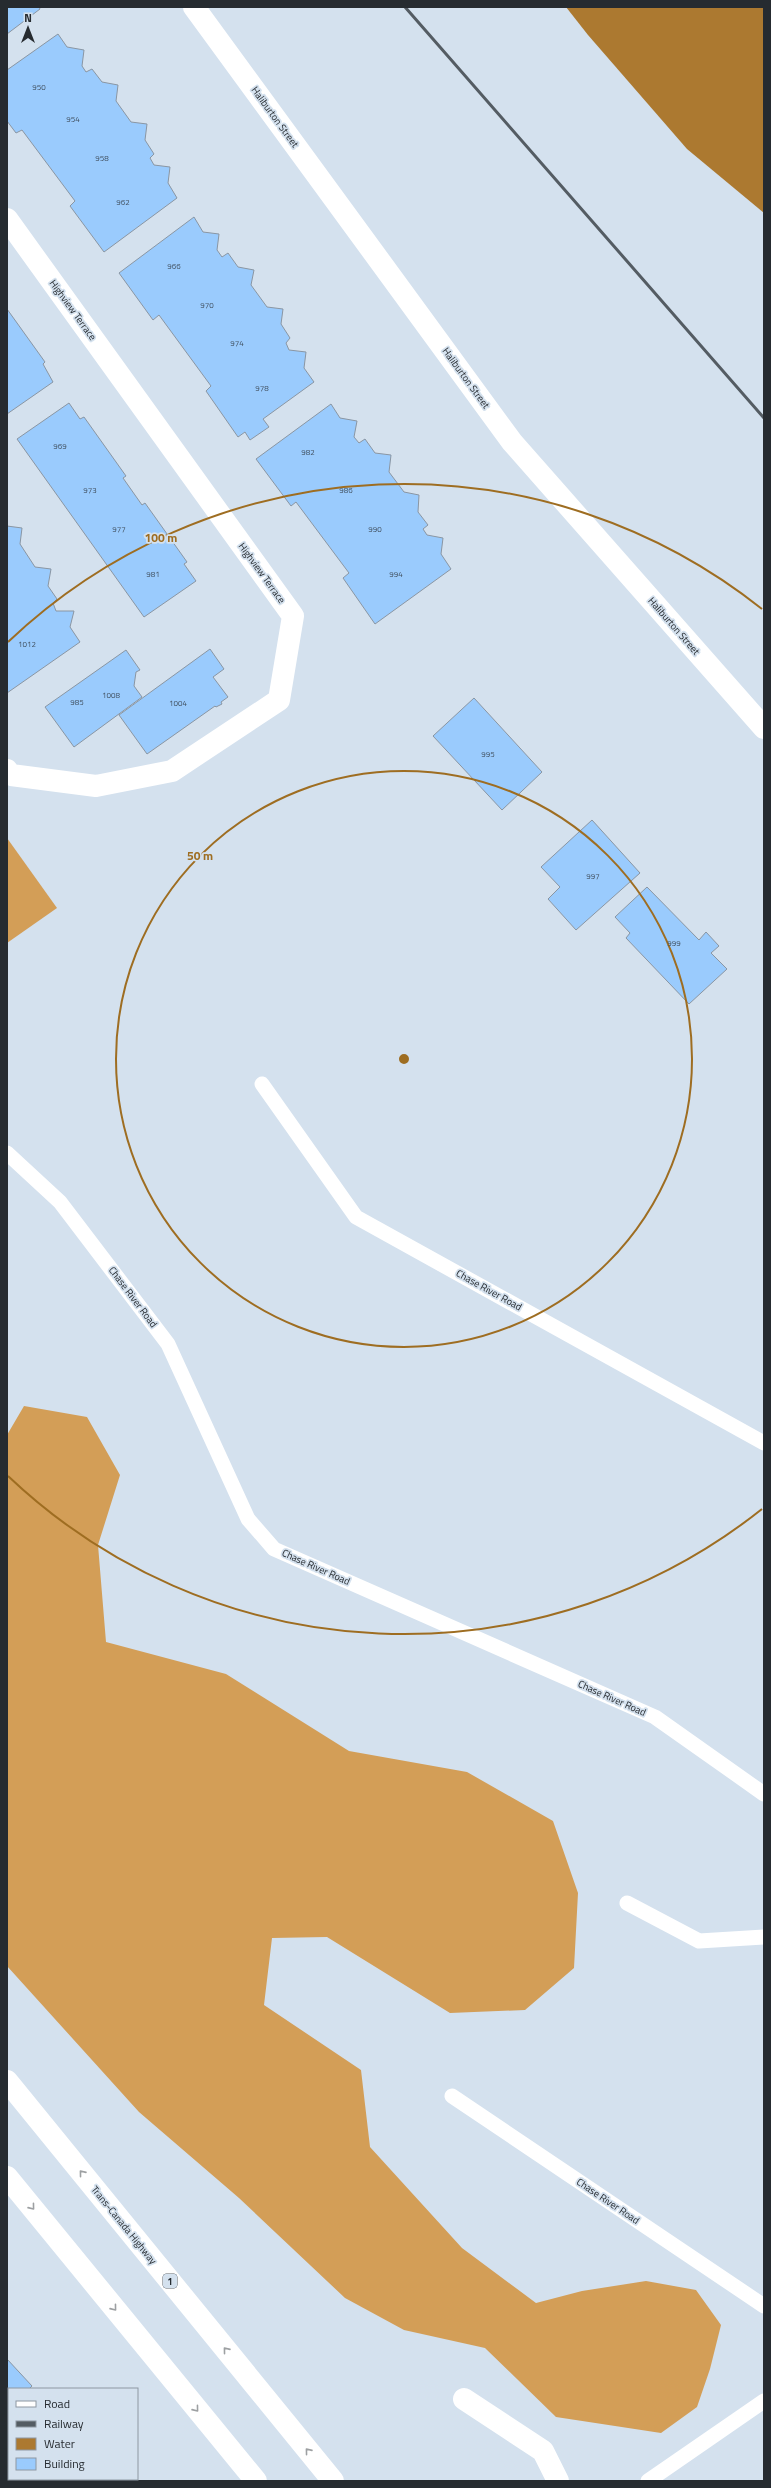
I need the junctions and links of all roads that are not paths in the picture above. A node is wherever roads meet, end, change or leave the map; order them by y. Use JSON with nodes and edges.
{"nodes":[{"id":1,"x":194,"y":7,"type":"edge"},
{"id":2,"x":7,"y":219,"type":"edge"},
{"id":3,"x":764,"y":728,"type":"edge"},
{"id":4,"x":7,"y":770,"type":"edge"},
{"id":5,"x":262,"y":1084,"type":"dead end"},
{"id":6,"x":7,"y":1153,"type":"edge"},
{"id":7,"x":764,"y":1443,"type":"edge"},
{"id":8,"x":764,"y":1794,"type":"edge"},
{"id":9,"x":627,"y":1903,"type":"dead end"},
{"id":10,"x":764,"y":1937,"type":"edge"},
{"id":11,"x":7,"y":2081,"type":"edge"},
{"id":12,"x":452,"y":2096,"type":"dead end"},
{"id":13,"x":7,"y":2177,"type":"edge"},
{"id":14,"x":764,"y":2306,"type":"edge"},
{"id":15,"x":464,"y":2399,"type":"dead end"},
{"id":16,"x":764,"y":2401,"type":"edge"},
{"id":17,"x":256,"y":2481,"type":"edge"},
{"id":18,"x":333,"y":2481,"type":"edge"},
{"id":19,"x":558,"y":2481,"type":"edge"},
{"id":20,"x":648,"y":2481,"type":"edge"}],
"edges":[{"from":1,"to":3,"type":"main road","name":"Haliburton Street"},
{"from":2,"to":4,"type":"main road","name":"Highview Terrace"},
{"from":5,"to":7,"type":"lane","name":"Chase River Road"},
{"from":6,"to":8,"type":"lane","name":"Chase River Road"},
{"from":9,"to":10,"type":"lane"},
{"from":18,"to":11,"type":"main road","name":"Trans-Canada Highway","number":"1","one_way":true},
{"from":12,"to":14,"type":"lane","name":"Chase River Road"},
{"from":13,"to":17,"type":"main road","one_way":true},
{"from":15,"to":19,"type":"main road"},
{"from":16,"to":20,"type":"lane"}]}
